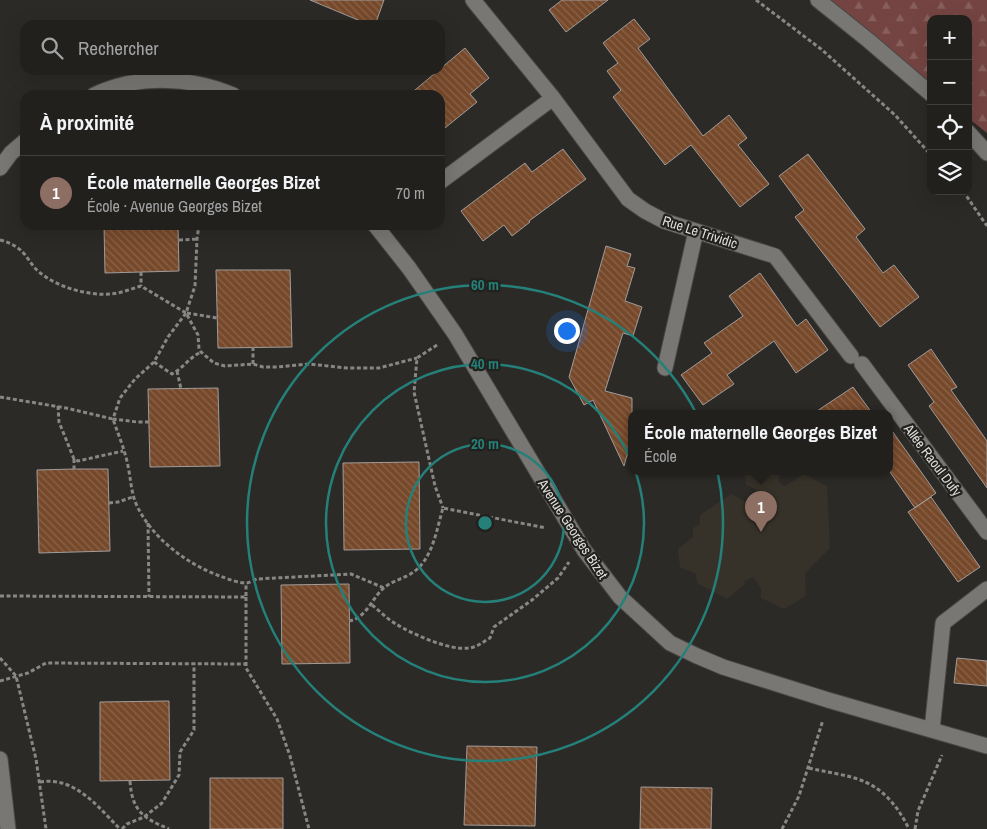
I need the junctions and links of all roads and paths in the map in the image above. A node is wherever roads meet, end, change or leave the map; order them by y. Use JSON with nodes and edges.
{"nodes":[{"id":1,"x":473,"y":0,"type":"edge"},
{"id":2,"x":756,"y":0,"type":"edge"},
{"id":3,"x":818,"y":0,"type":"edge"},
{"id":4,"x":108,"y":90,"type":"edge"},
{"id":5,"x":218,"y":90,"type":"edge"},
{"id":6,"x":927,"y":91,"type":"edge"},
{"id":7,"x":553,"y":98,"type":"junction"},
{"id":8,"x":972,"y":136,"type":"edge"},
{"id":9,"x":20,"y":146,"type":"edge"},
{"id":10,"x":927,"y":152,"type":"edge"},
{"id":11,"x":987,"y":153,"type":"edge"},
{"id":12,"x":0,"y":168,"type":"edge"},
{"id":13,"x":445,"y":178,"type":"edge"},
{"id":14,"x":966,"y":195,"type":"edge"},
{"id":15,"x":987,"y":226,"type":"edge"},
{"id":16,"x":198,"y":230,"type":"edge"},
{"id":17,"x":381,"y":230,"type":"edge"},
{"id":18,"x":696,"y":231,"type":"junction"},
{"id":19,"x":197,"y":239,"type":"junction"},
{"id":20,"x":0,"y":240,"type":"edge"},
{"id":21,"x":179,"y":240,"type":"dead end"},
{"id":22,"x":141,"y":272,"type":"dead end"},
{"id":23,"x":141,"y":286,"type":"junction"},
{"id":24,"x":186,"y":313,"type":"junction"},
{"id":25,"x":217,"y":318,"type":"dead end"},
{"id":26,"x":455,"y":334,"type":"junction"},
{"id":27,"x":252,"y":347,"type":"dead end"},
{"id":28,"x":201,"y":352,"type":"junction"},
{"id":29,"x":417,"y":358,"type":"junction"},
{"id":30,"x":857,"y":360,"type":"joint"},
{"id":31,"x":154,"y":362,"type":"junction"},
{"id":32,"x":253,"y":364,"type":"junction"},
{"id":33,"x":665,"y":368,"type":"dead end"},
{"id":34,"x":177,"y":371,"type":"junction"},
{"id":35,"x":181,"y":389,"type":"dead end"},
{"id":36,"x":0,"y":397,"type":"edge"},
{"id":37,"x":58,"y":406,"type":"junction"},
{"id":38,"x":113,"y":419,"type":"junction"},
{"id":39,"x":149,"y":422,"type":"dead end"},
{"id":40,"x":123,"y":451,"type":"junction"},
{"id":41,"x":74,"y":459,"type":"junction"},
{"id":42,"x":74,"y":470,"type":"dead end"},
{"id":43,"x":133,"y":497,"type":"junction"},
{"id":44,"x":109,"y":502,"type":"dead end"},
{"id":45,"x":443,"y":508,"type":"junction"},
{"id":46,"x":148,"y":523,"type":"junction"},
{"id":47,"x":572,"y":532,"type":"junction"},
{"id":48,"x":987,"y":532,"type":"edge"},
{"id":49,"x":584,"y":550,"type":"junction"},
{"id":50,"x":246,"y":583,"type":"junction"},
{"id":51,"x":384,"y":588,"type":"junction"},
{"id":52,"x":987,"y":589,"type":"edge"},
{"id":53,"x":0,"y":596,"type":"edge"},
{"id":54,"x":149,"y":597,"type":"junction"},
{"id":55,"x":246,"y":597,"type":"junction"},
{"id":56,"x":372,"y":605,"type":"junction"},
{"id":57,"x":350,"y":621,"type":"dead end"},
{"id":58,"x":241,"y":632,"type":"dead end"},
{"id":59,"x":246,"y":632,"type":"junction"},
{"id":60,"x":0,"y":658,"type":"edge"},
{"id":61,"x":194,"y":663,"type":"junction"},
{"id":62,"x":246,"y":664,"type":"junction"},
{"id":63,"x":16,"y":676,"type":"junction"},
{"id":64,"x":0,"y":681,"type":"edge"},
{"id":65,"x":828,"y":700,"type":"junction"},
{"id":66,"x":932,"y":730,"type":"junction"},
{"id":67,"x":950,"y":735,"type":"junction"},
{"id":68,"x":987,"y":746,"type":"edge"},
{"id":69,"x":0,"y":759,"type":"edge"},
{"id":70,"x":808,"y":768,"type":"junction"},
{"id":71,"x":130,"y":781,"type":"dead end"},
{"id":72,"x":40,"y":782,"type":"junction"},
{"id":73,"x":144,"y":817,"type":"junction"},
{"id":74,"x":8,"y":829,"type":"edge"},
{"id":75,"x":46,"y":829,"type":"edge"},
{"id":76,"x":121,"y":829,"type":"edge"},
{"id":77,"x":169,"y":829,"type":"edge"},
{"id":78,"x":309,"y":829,"type":"edge"},
{"id":79,"x":782,"y":829,"type":"edge"},
{"id":80,"x":909,"y":829,"type":"edge"},
{"id":81,"x":915,"y":829,"type":"edge"}],
"edges":[{"from":1,"to":7,"type":"street","name":"Rue Le Trividic"},
{"from":2,"to":10,"type":"path"},
{"from":3,"to":6,"type":"street"},
{"from":4,"to":5,"type":"street"},
{"from":7,"to":13,"type":"street"},
{"from":7,"to":18,"type":"street","name":"Rue Le Trividic"},
{"from":8,"to":11,"type":"street"},
{"from":9,"to":12,"type":"street"},
{"from":14,"to":15,"type":"path"},
{"from":16,"to":19,"type":"path"},
{"from":17,"to":26,"type":"street","name":"Avenue Georges Bizet"},
{"from":18,"to":30,"type":"street","name":"Rue Le Trividic"},
{"from":18,"to":33,"type":"street"},
{"from":19,"to":21,"type":"path"},
{"from":19,"to":24,"type":"path"},
{"from":20,"to":23,"type":"path"},
{"from":22,"to":23,"type":"path"},
{"from":23,"to":24,"type":"path"},
{"from":24,"to":25,"type":"path"},
{"from":24,"to":28,"type":"path"},
{"from":24,"to":31,"type":"path"},
{"from":26,"to":29,"type":"path"},
{"from":26,"to":47,"type":"street","name":"Avenue Georges Bizet"},
{"from":27,"to":32,"type":"path"},
{"from":28,"to":32,"type":"path"},
{"from":28,"to":34,"type":"path"},
{"from":29,"to":32,"type":"path"},
{"from":29,"to":45,"type":"path"},
{"from":30,"to":48,"type":"street","name":"Allée Raoul Dufy"},
{"from":31,"to":34,"type":"path"},
{"from":31,"to":38,"type":"path"},
{"from":34,"to":35,"type":"path"},
{"from":36,"to":37,"type":"path"},
{"from":37,"to":38,"type":"path"},
{"from":37,"to":41,"type":"path"},
{"from":38,"to":39,"type":"path"},
{"from":38,"to":40,"type":"path"},
{"from":40,"to":41,"type":"path"},
{"from":40,"to":43,"type":"path"},
{"from":41,"to":42,"type":"path"},
{"from":43,"to":44,"type":"path"},
{"from":43,"to":46,"type":"path"},
{"from":45,"to":47,"type":"path"},
{"from":45,"to":51,"type":"path"},
{"from":46,"to":50,"type":"path"},
{"from":46,"to":54,"type":"path"},
{"from":47,"to":49,"type":"street","name":"Avenue Georges Bizet"},
{"from":49,"to":56,"type":"path"},
{"from":49,"to":65,"type":"street","name":"Avenue Georges Bizet"},
{"from":50,"to":51,"type":"path"},
{"from":50,"to":55,"type":"path"},
{"from":51,"to":56,"type":"path"},
{"from":52,"to":66,"type":"street"},
{"from":53,"to":54,"type":"path"},
{"from":54,"to":55,"type":"path"},
{"from":55,"to":59,"type":"path"},
{"from":56,"to":57,"type":"path"},
{"from":58,"to":59,"type":"path"},
{"from":59,"to":62,"type":"path"},
{"from":60,"to":63,"type":"path"},
{"from":61,"to":62,"type":"path"},
{"from":61,"to":63,"type":"path"},
{"from":61,"to":73,"type":"path"},
{"from":62,"to":78,"type":"path"},
{"from":63,"to":64,"type":"path"},
{"from":63,"to":72,"type":"path"},
{"from":65,"to":66,"type":"street","name":"Avenue Georges Bizet"},
{"from":65,"to":70,"type":"path"},
{"from":66,"to":67,"type":"street","name":"Avenue Georges Bizet"},
{"from":67,"to":68,"type":"street","name":"Avenue Georges Bizet"},
{"from":67,"to":81,"type":"path"},
{"from":69,"to":74,"type":"street"},
{"from":70,"to":79,"type":"path"},
{"from":70,"to":80,"type":"path"},
{"from":71,"to":73,"type":"path"},
{"from":72,"to":75,"type":"path"},
{"from":72,"to":76,"type":"path"},
{"from":73,"to":76,"type":"path"},
{"from":73,"to":77,"type":"path"}]}
